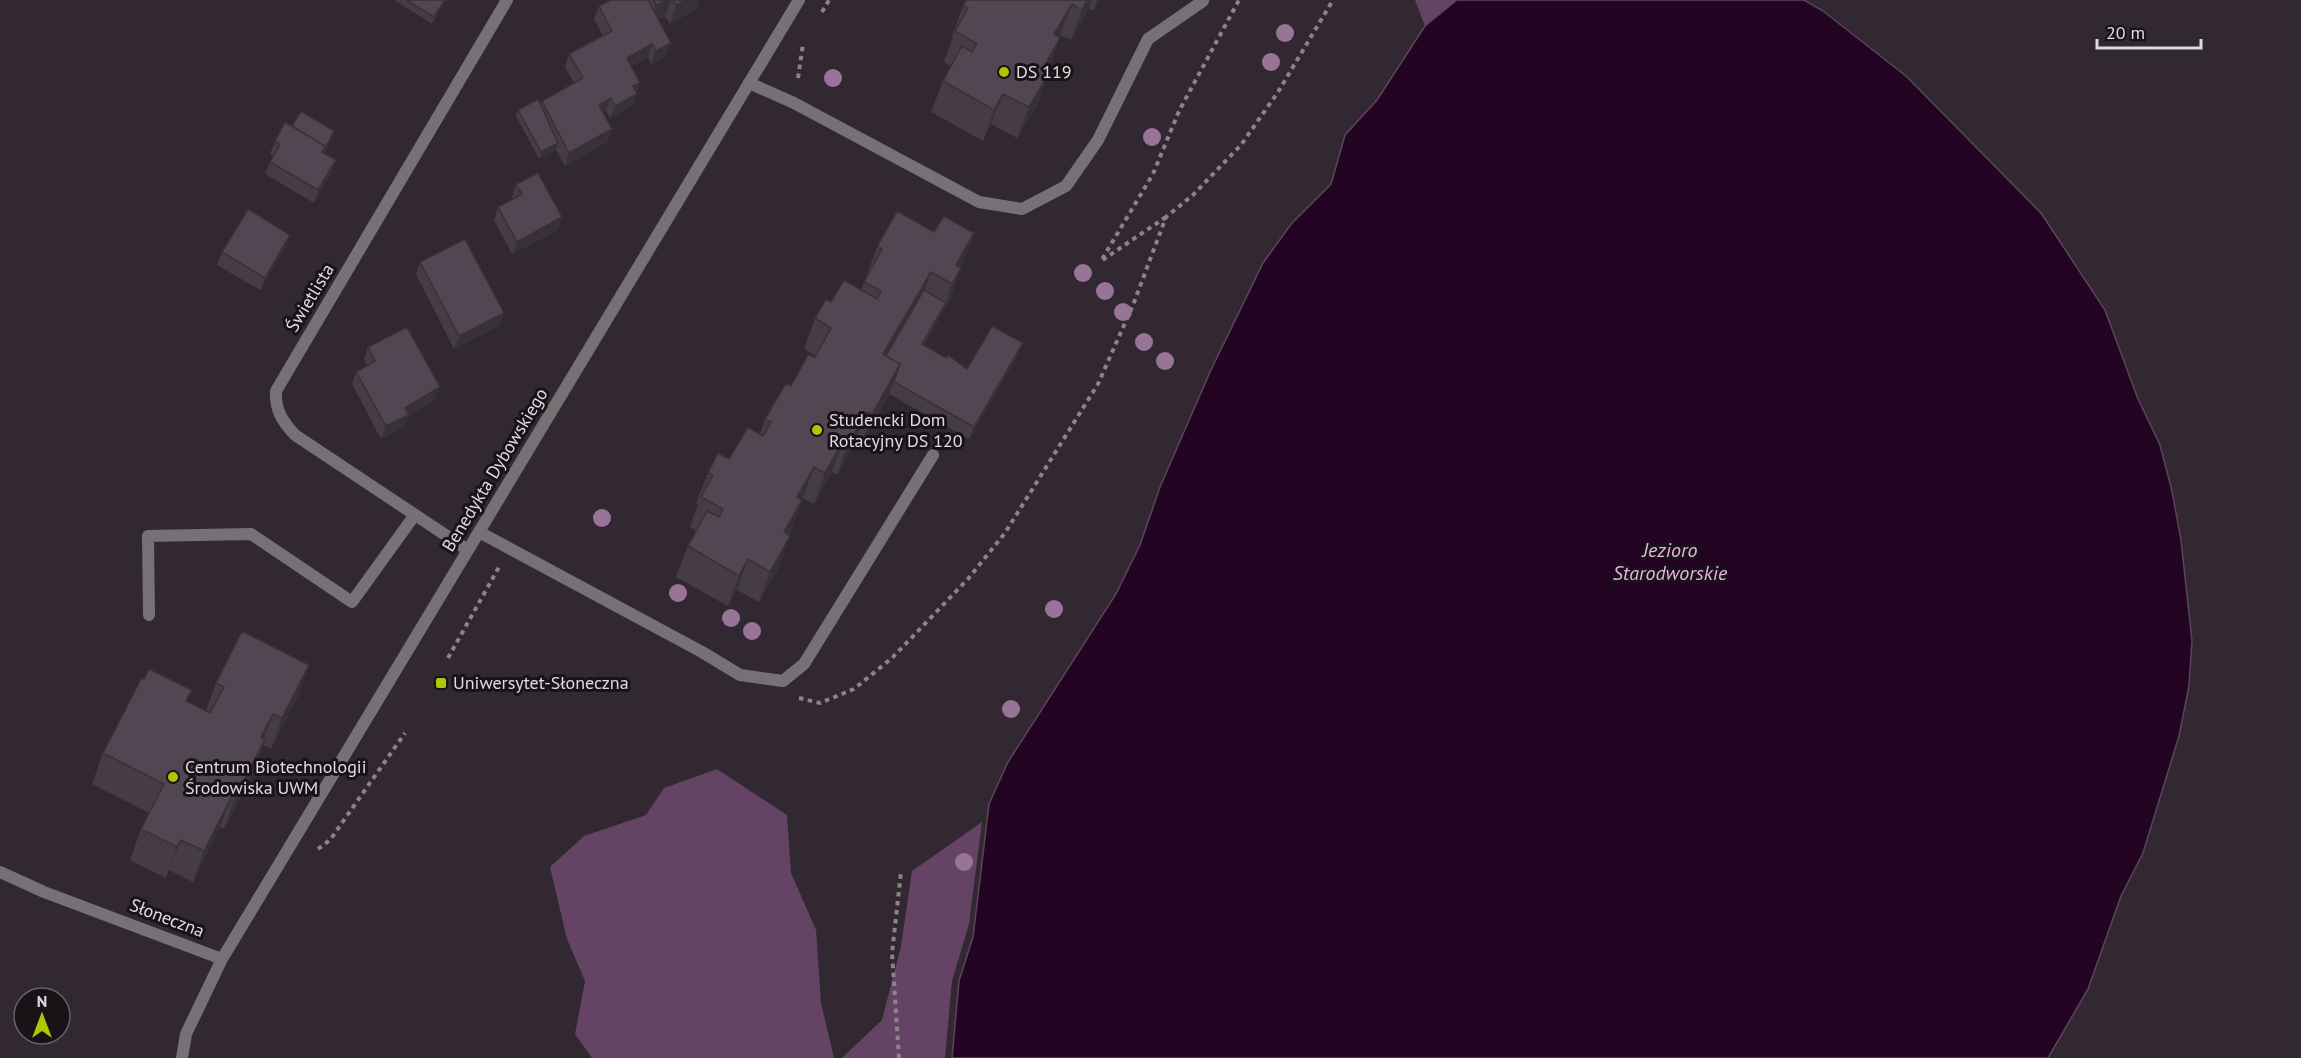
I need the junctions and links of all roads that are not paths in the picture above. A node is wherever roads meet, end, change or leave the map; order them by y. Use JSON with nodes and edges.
{"nodes":[{"id":1,"x":507,"y":0,"type":"edge"},
{"id":2,"x":799,"y":0,"type":"edge"},
{"id":3,"x":1203,"y":1,"type":"edge"},
{"id":4,"x":749,"y":83,"type":"junction"},
{"id":5,"x":933,"y":455,"type":"dead end"},
{"id":6,"x":414,"y":516,"type":"junction"},
{"id":7,"x":479,"y":532,"type":"junction"},
{"id":8,"x":468,"y":550,"type":"junction"},
{"id":9,"x":149,"y":615,"type":"dead end"},
{"id":10,"x":0,"y":872,"type":"edge"},
{"id":11,"x":222,"y":959,"type":"junction"},
{"id":12,"x":182,"y":1058,"type":"edge"}],
"edges":[{"from":1,"to":6,"type":"street","name":"Świetlista"},
{"from":2,"to":4,"type":"street","name":"Benedykta Dybowskiego"},
{"from":3,"to":4,"type":"street"},
{"from":4,"to":7,"type":"street","name":"Benedykta Dybowskiego"},
{"from":5,"to":7,"type":"street"},
{"from":6,"to":8,"type":"street","name":"Świetlista"},
{"from":6,"to":9,"type":"street"},
{"from":7,"to":8,"type":"street","name":"Benedykta Dybowskiego"},
{"from":8,"to":11,"type":"street","name":"Benedykta Dybowskiego"},
{"from":10,"to":11,"type":"street","name":"Słoneczna"},
{"from":11,"to":12,"type":"street"}]}
